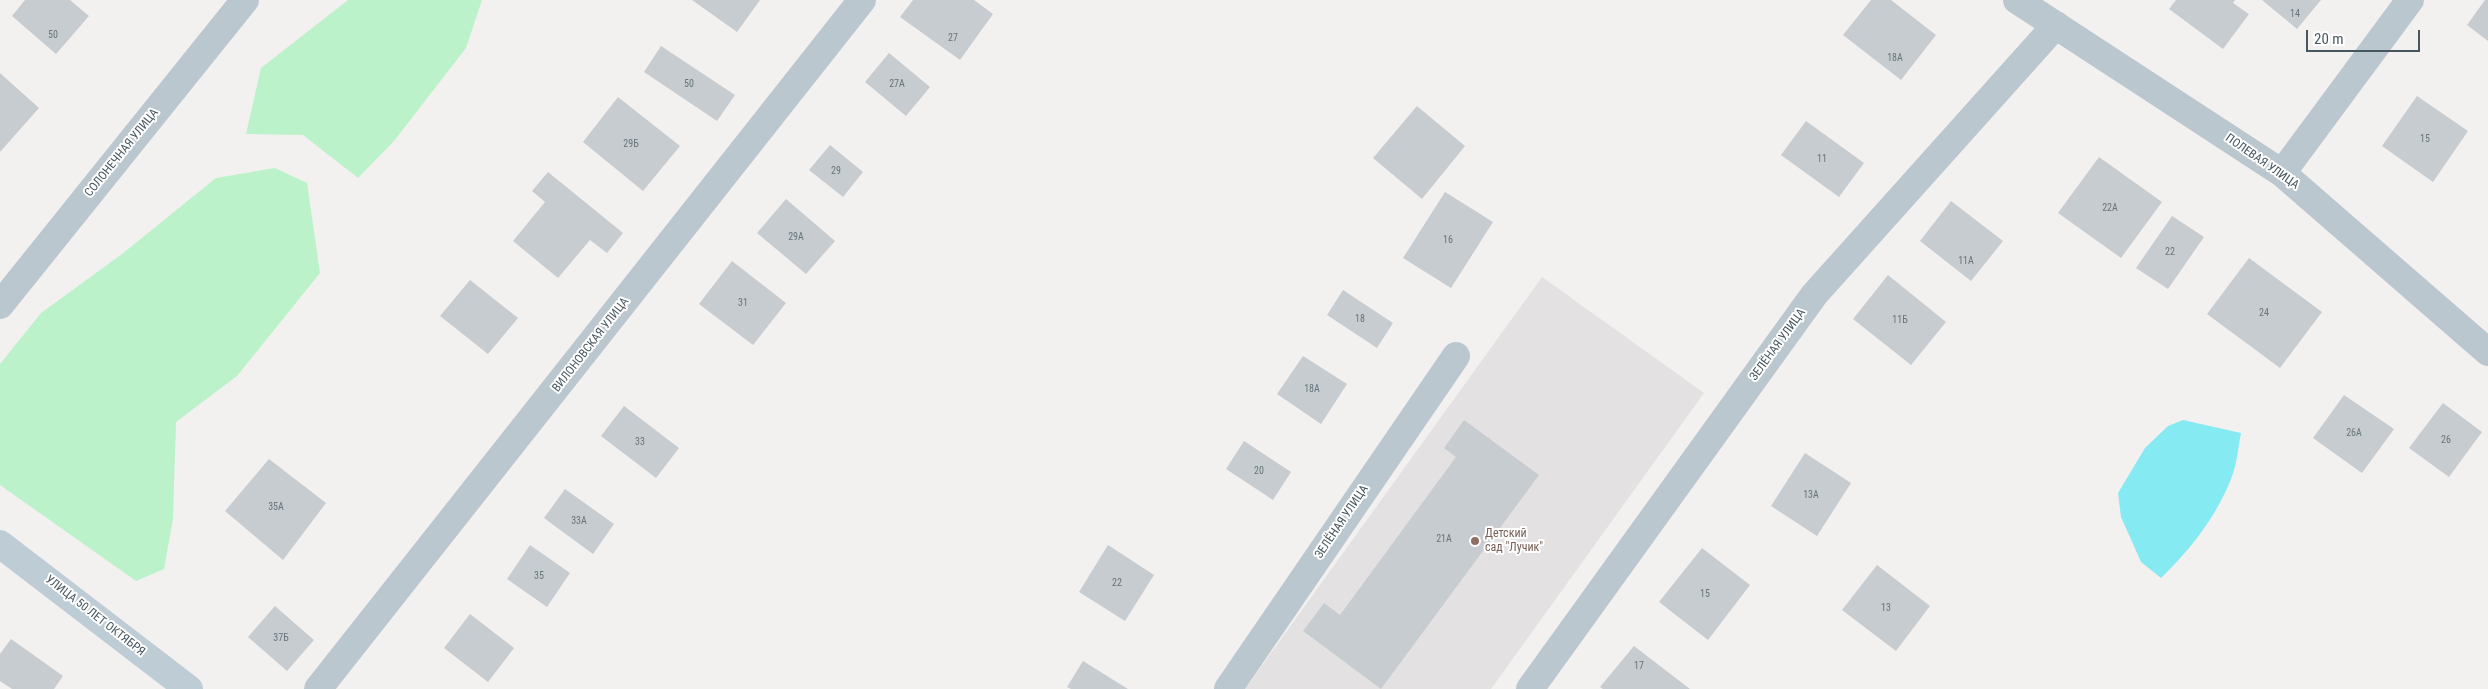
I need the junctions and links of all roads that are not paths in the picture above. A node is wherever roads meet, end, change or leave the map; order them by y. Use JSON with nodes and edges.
{"nodes":[{"id":1,"x":245,"y":0,"type":"edge"},
{"id":2,"x":862,"y":0,"type":"edge"},
{"id":3,"x":2016,"y":0,"type":"edge"},
{"id":4,"x":2410,"y":0,"type":"edge"},
{"id":5,"x":2056,"y":25,"type":"junction"},
{"id":6,"x":2282,"y":173,"type":"junction"},
{"id":7,"x":0,"y":306,"type":"edge"},
{"id":8,"x":2488,"y":352,"type":"edge"},
{"id":9,"x":1456,"y":356,"type":"dead end"},
{"id":10,"x":0,"y":544,"type":"edge"},
{"id":11,"x":189,"y":689,"type":"edge"},
{"id":12,"x":318,"y":689,"type":"edge"},
{"id":13,"x":1228,"y":689,"type":"edge"},
{"id":14,"x":1530,"y":689,"type":"edge"}],
"edges":[{"from":1,"to":7,"type":"street","name":"СОЛОНЕЧНАЯ УЛИЦА"},
{"from":2,"to":12,"type":"street","name":"ВИЛОНОВСКАЯ УЛИЦА"},
{"from":3,"to":5,"type":"street","name":"ПОЛЕВАЯ УЛИЦА"},
{"from":4,"to":6,"type":"street"},
{"from":5,"to":6,"type":"street","name":"ПОЛЕВАЯ УЛИЦА"},
{"from":5,"to":14,"type":"street","name":"ЗЕЛЁНАЯ УЛИЦА"},
{"from":6,"to":8,"type":"street","name":"ПОЛЕВАЯ УЛИЦА"},
{"from":9,"to":13,"type":"street","name":"ЗЕЛЁНАЯ УЛИЦА"},
{"from":10,"to":11,"type":"main road","name":"УЛИЦА 50 ЛЕТ ОКТЯБРЯ"}]}
